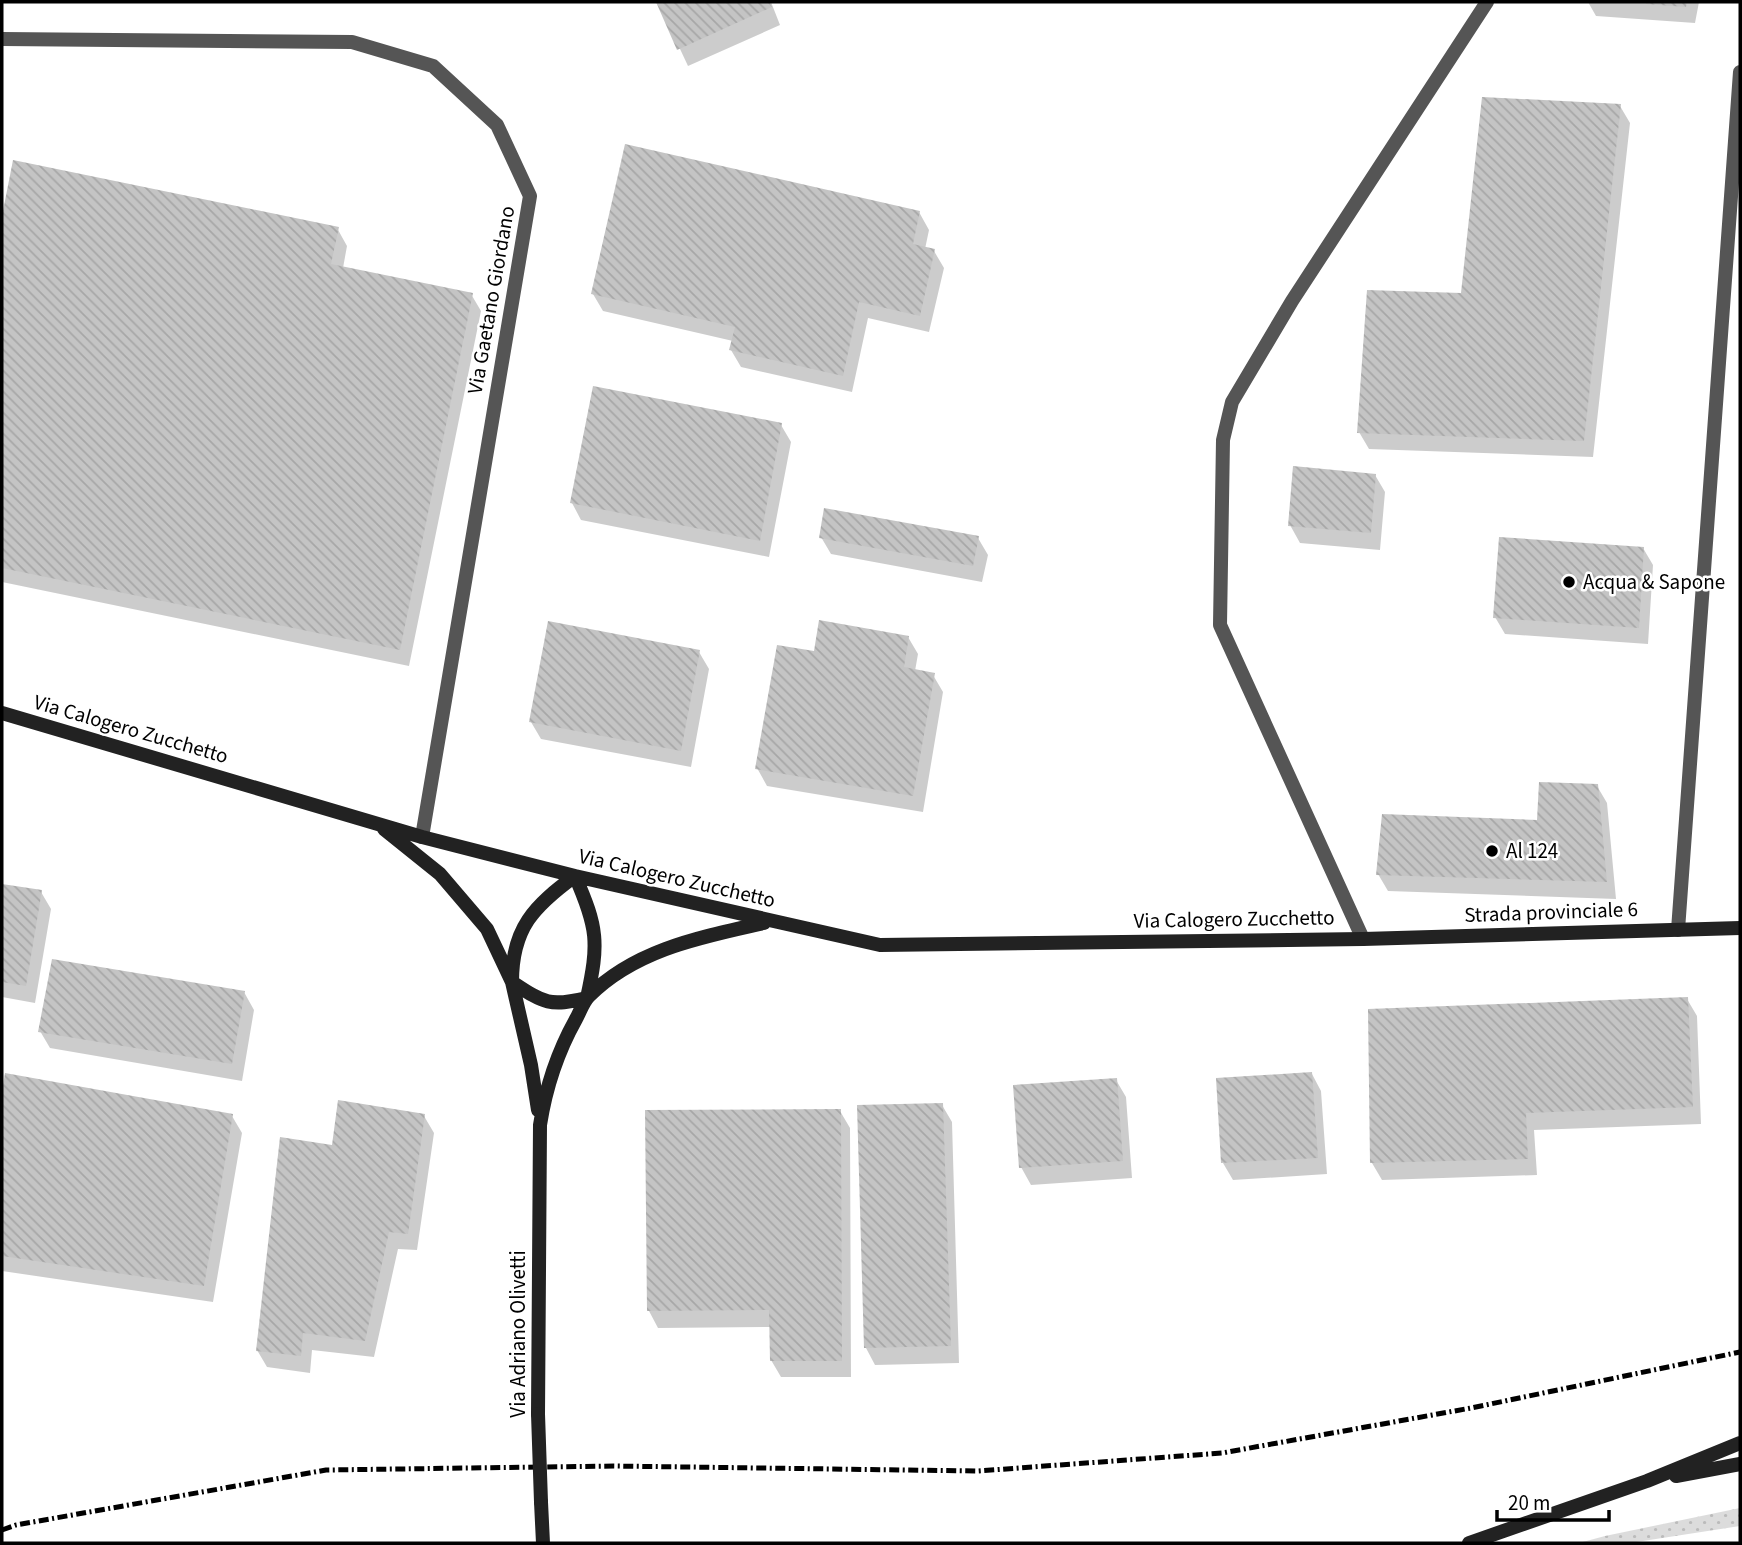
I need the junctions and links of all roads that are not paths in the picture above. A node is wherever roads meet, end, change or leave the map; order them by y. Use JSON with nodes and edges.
{"nodes":[{"id":1,"x":1487,"y":2,"type":"edge"},
{"id":2,"x":2,"y":39,"type":"edge"},
{"id":3,"x":1740,"y":72,"type":"edge"},
{"id":4,"x":2,"y":713,"type":"edge"},
{"id":5,"x":376,"y":824,"type":"junction"},
{"id":6,"x":422,"y":837,"type":"junction"},
{"id":7,"x":575,"y":876,"type":"junction"},
{"id":8,"x":771,"y":922,"type":"junction"},
{"id":9,"x":1740,"y":928,"type":"edge"},
{"id":10,"x":1678,"y":930,"type":"junction"},
{"id":11,"x":1363,"y":939,"type":"junction"},
{"id":12,"x":512,"y":982,"type":"junction"},
{"id":13,"x":587,"y":998,"type":"junction"},
{"id":14,"x":540,"y":1125,"type":"junction"},
{"id":15,"x":1740,"y":1443,"type":"edge"},
{"id":16,"x":1740,"y":1464,"type":"edge"},
{"id":17,"x":1647,"y":1481,"type":"junction"},
{"id":18,"x":543,"y":1543,"type":"edge"},
{"id":19,"x":1469,"y":1543,"type":"edge"}],
"edges":[{"from":1,"to":11,"type":"street"},
{"from":2,"to":6,"type":"street","name":"Via Gaetano Giordano"},
{"from":3,"to":10,"type":"street"},
{"from":4,"to":5,"type":"main road","name":"Via Calogero Zucchetto"},
{"from":5,"to":6,"type":"main road","name":"Via Calogero Zucchetto"},
{"from":5,"to":12,"type":"main road","name":"Via Adriano Olivetti"},
{"from":6,"to":7,"type":"main road","name":"Via Calogero Zucchetto"},
{"from":7,"to":8,"type":"main road","name":"Via Calogero Zucchetto"},
{"from":7,"to":12,"type":"main road","name":"Via Adriano Olivetti"},
{"from":7,"to":13,"type":"main road","name":"Via Adriano Olivetti"},
{"from":8,"to":11,"type":"main road","name":"Via Calogero Zucchetto"},
{"from":8,"to":13,"type":"main road","name":"Via Adriano Olivetti"},
{"from":9,"to":10,"type":"main road","name":"Strada provinciale 6"},
{"from":10,"to":11,"type":"main road","name":"Strada provinciale 6"},
{"from":12,"to":13,"type":"main road"},
{"from":12,"to":14,"type":"main road","name":"Via Adriano Olivetti"},
{"from":13,"to":14,"type":"main road","name":"Via Adriano Olivetti"},
{"from":14,"to":18,"type":"main road","name":"Via Adriano Olivetti","bridge":true},
{"from":15,"to":17,"type":"main road"},
{"from":16,"to":17,"type":"main road"},
{"from":17,"to":19,"type":"main road"}]}
